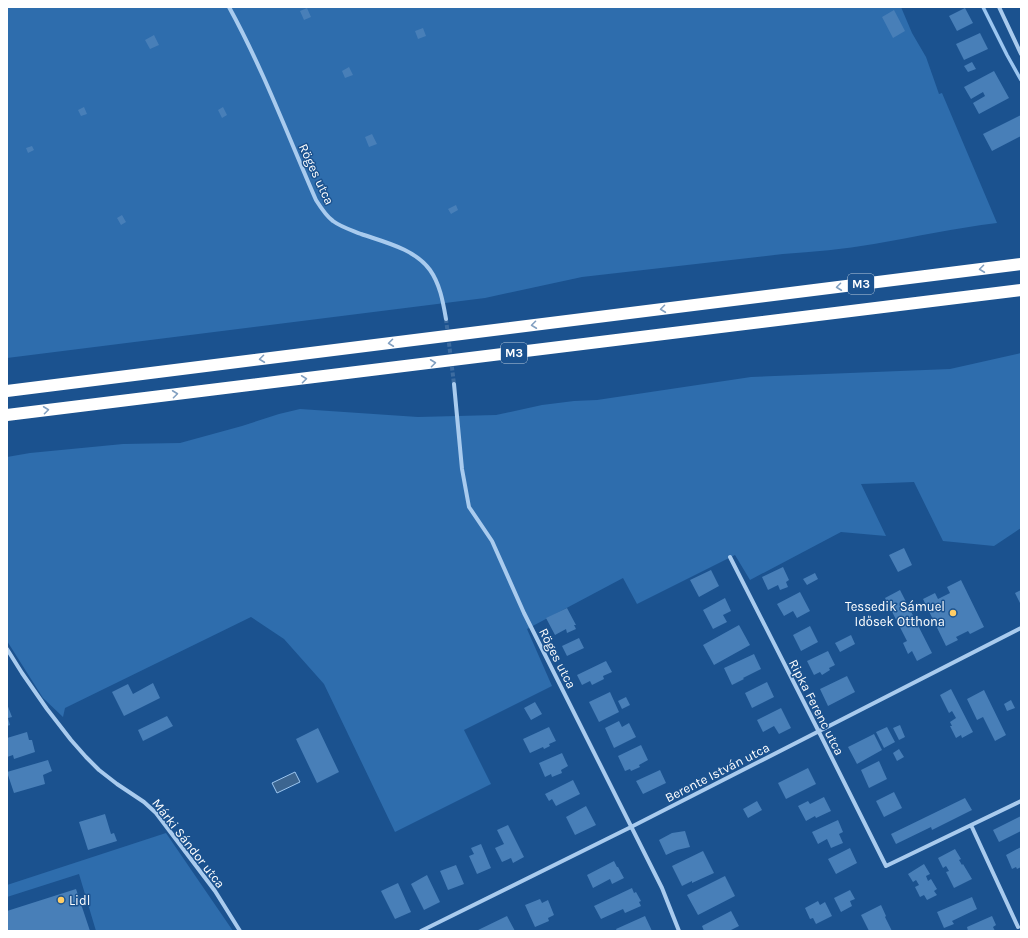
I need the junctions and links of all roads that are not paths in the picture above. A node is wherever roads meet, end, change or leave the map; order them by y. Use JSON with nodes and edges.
{"nodes":[{"id":1,"x":229,"y":7,"type":"edge"},
{"id":2,"x":999,"y":7,"type":"edge"},
{"id":3,"x":1021,"y":54,"type":"edge"},
{"id":4,"x":1021,"y":264,"type":"edge"},
{"id":5,"x":1021,"y":290,"type":"edge"},
{"id":6,"x":446,"y":319,"type":"tunnel mouth"},
{"id":7,"x":454,"y":384,"type":"tunnel mouth"},
{"id":8,"x":7,"y":391,"type":"edge"},
{"id":9,"x":7,"y":415,"type":"edge"},
{"id":10,"x":730,"y":557,"type":"dead end"},
{"id":11,"x":1021,"y":628,"type":"edge"},
{"id":12,"x":7,"y":649,"type":"edge"},
{"id":13,"x":819,"y":732,"type":"junction"},
{"id":14,"x":1021,"y":801,"type":"edge"},
{"id":15,"x":971,"y":825,"type":"junction"},
{"id":16,"x":632,"y":828,"type":"junction"},
{"id":17,"x":1018,"y":927,"type":"dead end"},
{"id":18,"x":240,"y":931,"type":"edge"},
{"id":19,"x":421,"y":931,"type":"edge"},
{"id":20,"x":679,"y":931,"type":"edge"}],
"edges":[{"from":1,"to":6,"type":"street","name":"Röges utca"},
{"from":2,"to":3,"type":"street"},
{"from":4,"to":8,"type":"highway","number":"M3","one_way":true},
{"from":9,"to":5,"type":"highway","number":"M3","one_way":true},
{"from":7,"to":16,"type":"street","name":"Röges utca"},
{"from":10,"to":13,"type":"street","name":"Ripka Ferenc utca"},
{"from":11,"to":13,"type":"street","name":"Berente István utca"},
{"from":12,"to":18,"type":"street","name":"Márki Sándor utca"},
{"from":13,"to":15,"type":"street","name":"Ripka Ferenc utca"},
{"from":13,"to":16,"type":"street","name":"Berente István utca"},
{"from":14,"to":15,"type":"street"},
{"from":15,"to":17,"type":"street"},
{"from":16,"to":19,"type":"street","name":"Berente István utca"},
{"from":16,"to":20,"type":"street","name":"Röges utca"}]}
